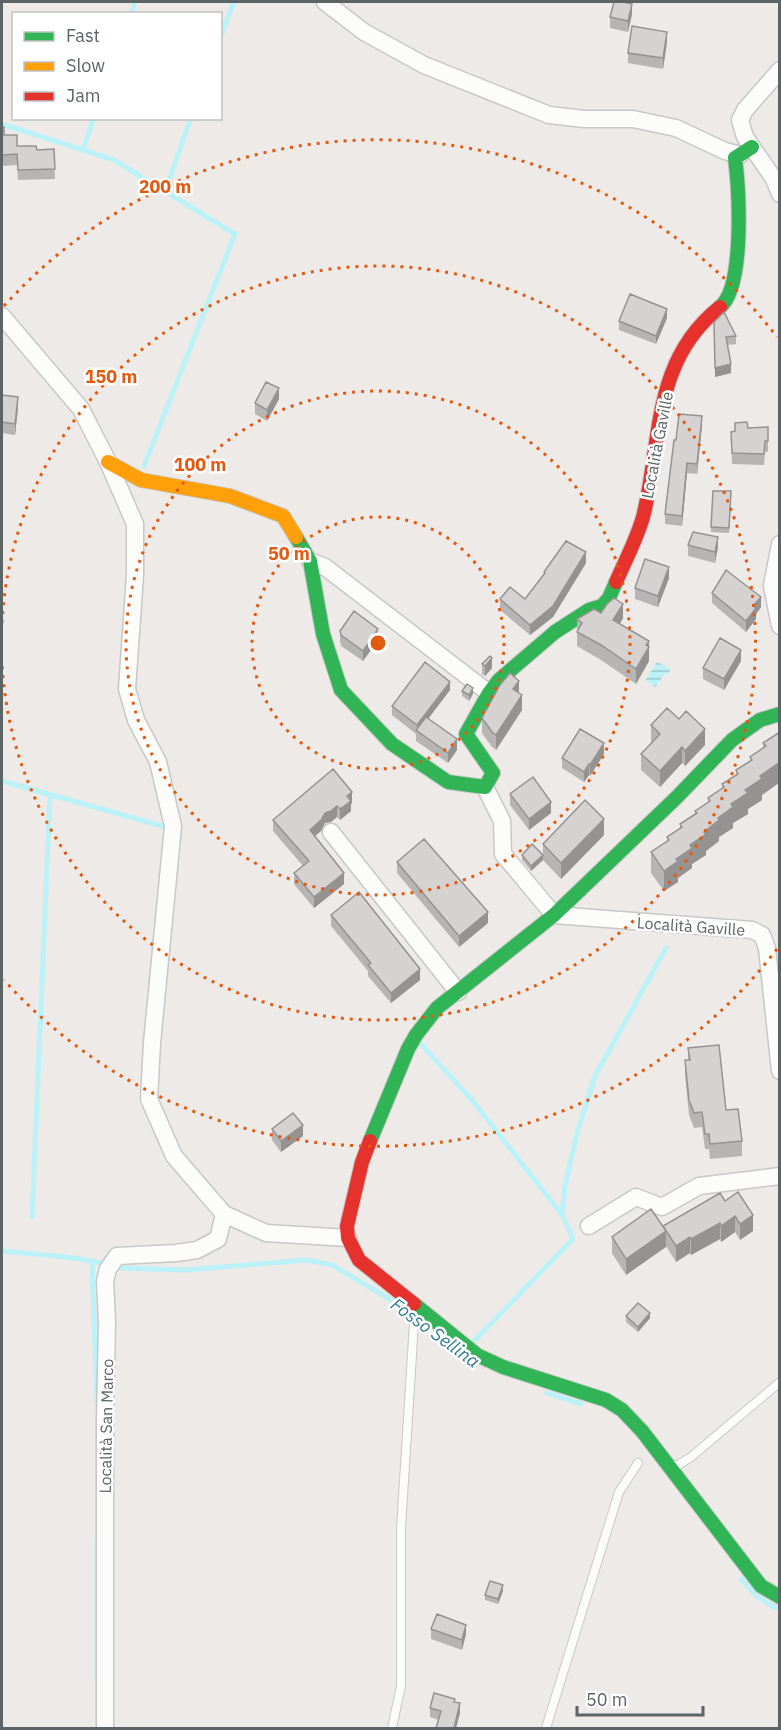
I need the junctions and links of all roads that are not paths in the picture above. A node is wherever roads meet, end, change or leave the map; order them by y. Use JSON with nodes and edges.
{"nodes":[{"id":1,"x":325,"y":2,"type":"edge"},
{"id":2,"x":780,"y":70,"type":"edge"},
{"id":3,"x":746,"y":151,"type":"junction"},
{"id":4,"x":780,"y":194,"type":"edge"},
{"id":5,"x":2,"y":316,"type":"edge"},
{"id":6,"x":108,"y":462,"type":"junction"},
{"id":7,"x":780,"y":544,"type":"edge"},
{"id":8,"x":310,"y":561,"type":"junction"},
{"id":9,"x":780,"y":626,"type":"edge"},
{"id":10,"x":489,"y":693,"type":"junction"},
{"id":11,"x":780,"y":714,"type":"edge"},
{"id":12,"x":485,"y":787,"type":"junction"},
{"id":13,"x":331,"y":832,"type":"dead end"},
{"id":14,"x":554,"y":915,"type":"junction"},
{"id":15,"x":458,"y":992,"type":"junction"},
{"id":16,"x":780,"y":1071,"type":"edge"},
{"id":17,"x":780,"y":1176,"type":"edge"},
{"id":18,"x":224,"y":1214,"type":"junction"},
{"id":19,"x":589,"y":1226,"type":"dead end"},
{"id":20,"x":348,"y":1238,"type":"junction"},
{"id":21,"x":415,"y":1305,"type":"junction"},
{"id":22,"x":780,"y":1382,"type":"edge"},
{"id":23,"x":638,"y":1462,"type":"dead end"},
{"id":24,"x":668,"y":1465,"type":"junction"},
{"id":25,"x":780,"y":1597,"type":"edge"},
{"id":26,"x":105,"y":1728,"type":"edge"},
{"id":27,"x":392,"y":1728,"type":"edge"},
{"id":28,"x":546,"y":1728,"type":"edge"}],
"edges":[{"from":1,"to":3,"type":"street"},
{"from":2,"to":3,"type":"street"},
{"from":3,"to":4,"type":"street"},
{"from":3,"to":10,"type":"street","name":"Località Gaville"},
{"from":5,"to":6,"type":"street"},
{"from":6,"to":8,"type":"street"},
{"from":6,"to":18,"type":"street"},
{"from":7,"to":9,"type":"street"},
{"from":8,"to":10,"type":"street"},
{"from":8,"to":12,"type":"street"},
{"from":10,"to":12,"type":"street","name":"Località Gaville"},
{"from":11,"to":14,"type":"street"},
{"from":12,"to":14,"type":"street","name":"Località Gaville"},
{"from":13,"to":15,"type":"street"},
{"from":14,"to":15,"type":"street"},
{"from":14,"to":16,"type":"street","name":"Località Gaville"},
{"from":15,"to":20,"type":"street"},
{"from":17,"to":19,"type":"street"},
{"from":18,"to":20,"type":"street"},
{"from":18,"to":26,"type":"street","name":"Località San Marco"},
{"from":20,"to":21,"type":"street"},
{"from":21,"to":24,"type":"street"},
{"from":21,"to":27,"type":"lane"},
{"from":22,"to":24,"type":"lane"},
{"from":23,"to":28,"type":"lane"},
{"from":24,"to":25,"type":"street"}]}
